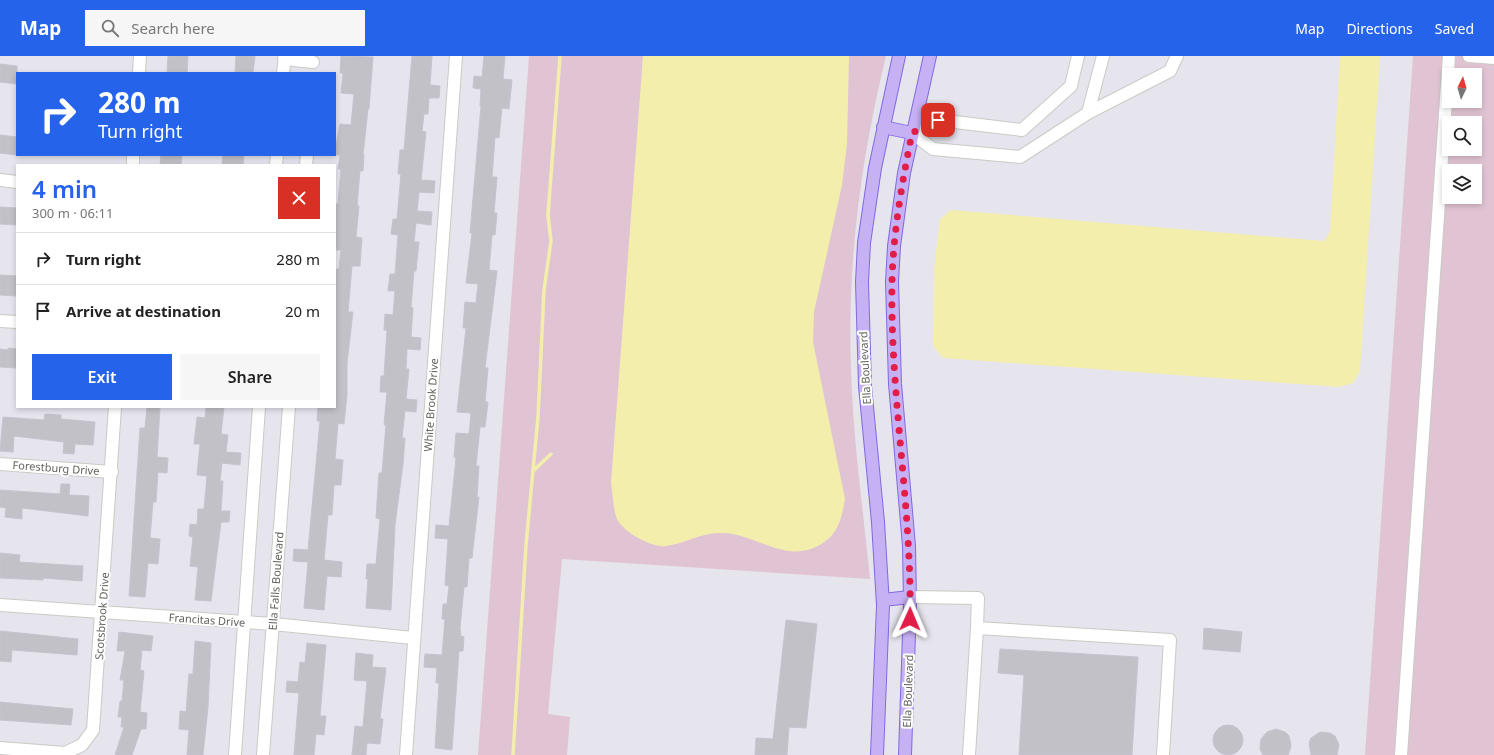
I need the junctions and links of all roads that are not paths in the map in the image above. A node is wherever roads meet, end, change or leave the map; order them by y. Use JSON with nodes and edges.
{"nodes":[{"id":1,"x":140,"y":56,"type":"edge"},
{"id":2,"x":456,"y":56,"type":"edge"},
{"id":3,"x":899,"y":56,"type":"edge"},
{"id":4,"x":930,"y":56,"type":"edge"},
{"id":5,"x":1078,"y":56,"type":"edge"},
{"id":6,"x":1103,"y":56,"type":"edge"},
{"id":7,"x":1177,"y":56,"type":"edge"},
{"id":8,"x":1449,"y":56,"type":"edge"},
{"id":9,"x":1469,"y":56,"type":"edge"},
{"id":10,"x":285,"y":58,"type":"edge"},
{"id":11,"x":1494,"y":58,"type":"edge"},
{"id":12,"x":313,"y":64,"type":"edge"},
{"id":13,"x":139,"y":72,"type":"edge"},
{"id":14,"x":283,"y":72,"type":"edge"},
{"id":15,"x":1088,"y":113,"type":"junction"},
{"id":16,"x":883,"y":127,"type":"junction"},
{"id":17,"x":912,"y":133,"type":"junction"},
{"id":18,"x":0,"y":180,"type":"edge"},
{"id":19,"x":16,"y":182,"type":"edge"},
{"id":20,"x":0,"y":321,"type":"edge"},
{"id":21,"x":16,"y":322,"type":"edge"},
{"id":22,"x":115,"y":408,"type":"edge"},
{"id":23,"x":259,"y":408,"type":"edge"},
{"id":24,"x":289,"y":408,"type":"edge"},
{"id":25,"x":0,"y":464,"type":"edge"},
{"id":26,"x":112,"y":472,"type":"junction"},
{"id":27,"x":910,"y":597,"type":"junction"},
{"id":28,"x":883,"y":600,"type":"junction"},
{"id":29,"x":0,"y":605,"type":"edge"},
{"id":30,"x":102,"y":613,"type":"junction"},
{"id":31,"x":244,"y":622,"type":"junction"},
{"id":32,"x":273,"y":624,"type":"junction"},
{"id":33,"x":977,"y":628,"type":"junction"},
{"id":34,"x":413,"y":638,"type":"junction"},
{"id":35,"x":4,"y":748,"type":"edge"},
{"id":36,"x":235,"y":755,"type":"edge"},
{"id":37,"x":263,"y":755,"type":"edge"},
{"id":38,"x":406,"y":755,"type":"edge"},
{"id":39,"x":877,"y":755,"type":"edge"},
{"id":40,"x":905,"y":755,"type":"edge"},
{"id":41,"x":969,"y":755,"type":"edge"},
{"id":42,"x":1162,"y":755,"type":"edge"},
{"id":43,"x":1401,"y":755,"type":"edge"}],
"edges":[{"from":1,"to":13,"type":"street"},
{"from":2,"to":34,"type":"street","name":"White Brook Drive"},
{"from":3,"to":16,"type":"main road","name":"Ella Boulevard"},
{"from":4,"to":17,"type":"main road","name":"Ella Boulevard"},
{"from":5,"to":17,"type":"street"},
{"from":6,"to":15,"type":"street"},
{"from":7,"to":15,"type":"street"},
{"from":8,"to":43,"type":"street"},
{"from":9,"to":11,"type":"street"},
{"from":10,"to":12,"type":"street"},
{"from":10,"to":14,"type":"street"},
{"from":15,"to":17,"type":"street"},
{"from":16,"to":17,"type":"main road"},
{"from":16,"to":28,"type":"main road","name":"Ella Boulevard"},
{"from":17,"to":27,"type":"main road","name":"Ella Boulevard"},
{"from":18,"to":19,"type":"street"},
{"from":20,"to":21,"type":"street"},
{"from":22,"to":26,"type":"street","name":"Scotsbrook Drive"},
{"from":23,"to":31,"type":"street"},
{"from":24,"to":32,"type":"street","name":"Ella Falls Boulevard"},
{"from":25,"to":26,"type":"street","name":"Forestburg Drive"},
{"from":26,"to":30,"type":"street","name":"Scotsbrook Drive"},
{"from":27,"to":28,"type":"main road"},
{"from":27,"to":33,"type":"street"},
{"from":27,"to":40,"type":"main road","name":"Ella Boulevard"},
{"from":28,"to":39,"type":"main road","name":"Ella Boulevard"},
{"from":29,"to":30,"type":"street","name":"Francitas Drive"},
{"from":30,"to":31,"type":"street","name":"Francitas Drive"},
{"from":30,"to":35,"type":"street","name":"Scotsbrook Drive"},
{"from":31,"to":32,"type":"street","name":"Francitas Drive"},
{"from":31,"to":36,"type":"street"},
{"from":32,"to":34,"type":"street","name":"Francitas Drive"},
{"from":32,"to":37,"type":"street","name":"Ella Falls Boulevard"},
{"from":33,"to":41,"type":"street"},
{"from":33,"to":42,"type":"street"},
{"from":34,"to":38,"type":"street","name":"White Brook Drive"}]}
